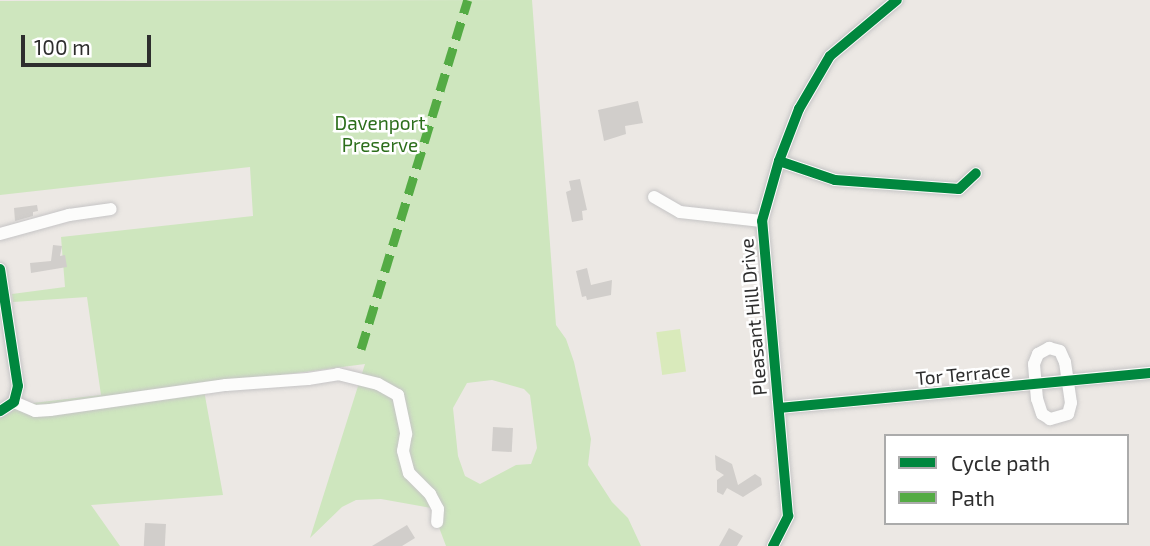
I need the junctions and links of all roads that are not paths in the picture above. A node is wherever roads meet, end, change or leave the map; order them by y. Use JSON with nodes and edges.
{"nodes":[{"id":1,"x":897,"y":0,"type":"edge"},
{"id":2,"x":779,"y":161,"type":"junction"},
{"id":3,"x":976,"y":173,"type":"dead end"},
{"id":4,"x":654,"y":197,"type":"dead end"},
{"id":5,"x":111,"y":209,"type":"dead end"},
{"id":6,"x":762,"y":221,"type":"junction"},
{"id":7,"x":0,"y":234,"type":"edge"},
{"id":8,"x":0,"y":270,"type":"edge"},
{"id":9,"x":1150,"y":373,"type":"edge"},
{"id":10,"x":1068,"y":382,"type":"junction"},
{"id":11,"x":1035,"y":385,"type":"junction"},
{"id":12,"x":14,"y":402,"type":"junction"},
{"id":13,"x":779,"y":408,"type":"junction"},
{"id":14,"x":0,"y":411,"type":"edge"},
{"id":15,"x":437,"y":522,"type":"dead end"},
{"id":16,"x":773,"y":546,"type":"edge"}],
"edges":[{"from":1,"to":2,"type":"street","name":"Pleasant Hill Drive"},
{"from":2,"to":3,"type":"street"},
{"from":2,"to":6,"type":"street","name":"Pleasant Hill Drive"},
{"from":4,"to":6,"type":"street"},
{"from":5,"to":7,"type":"street"},
{"from":6,"to":13,"type":"street","name":"Pleasant Hill Drive"},
{"from":8,"to":12,"type":"street"},
{"from":9,"to":10,"type":"street","name":"Tor Terrace"},
{"from":10,"to":11,"type":"street","name":"Tor Terrace"},
{"from":10,"to":11,"type":"street"},
{"from":10,"to":11,"type":"street"},
{"from":11,"to":13,"type":"street","name":"Tor Terrace"},
{"from":12,"to":14,"type":"street"},
{"from":12,"to":15,"type":"street"},
{"from":13,"to":16,"type":"street","name":"Pleasant Hill Drive"}]}
